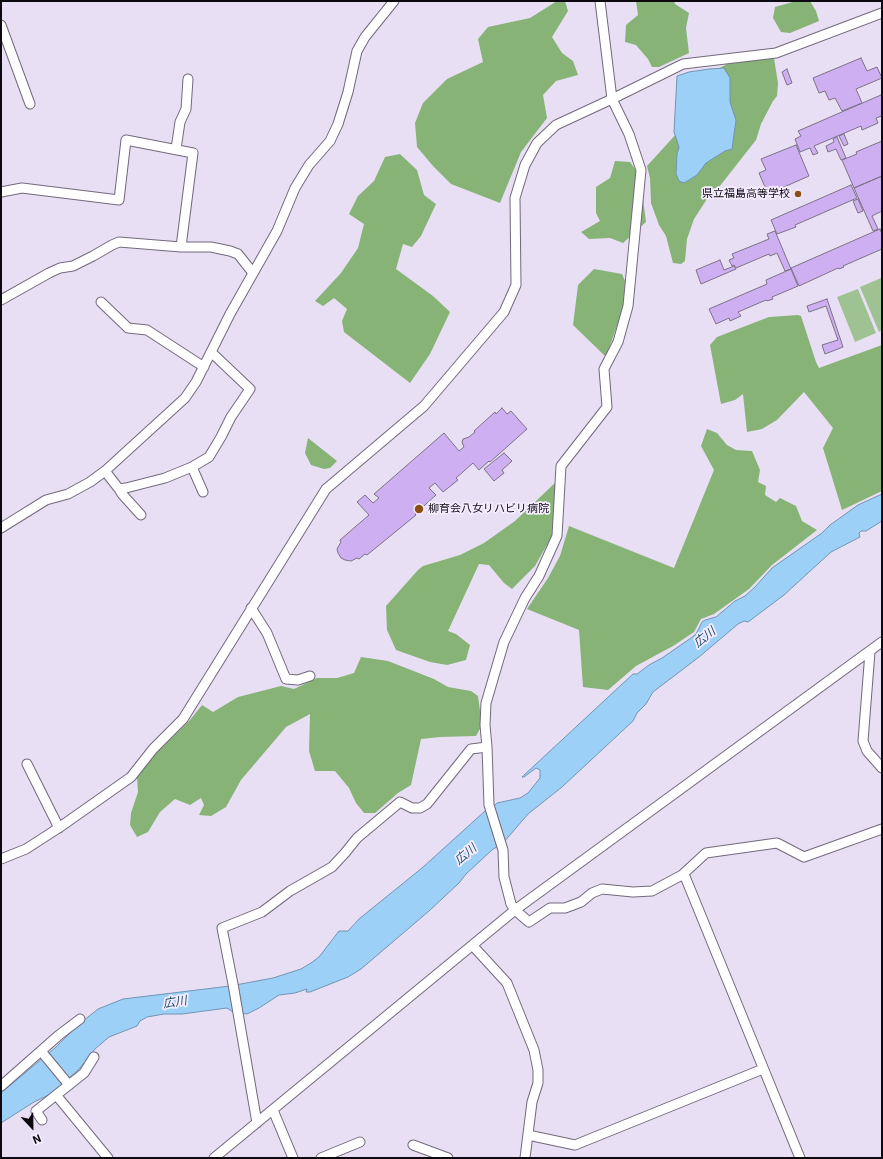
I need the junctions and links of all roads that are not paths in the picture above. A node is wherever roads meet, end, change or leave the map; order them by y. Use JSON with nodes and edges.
{"nodes":[{"id":1,"x":394,"y":1,"type":"edge"},
{"id":2,"x":600,"y":1,"type":"edge"},
{"id":3,"x":882,"y":12,"type":"edge"},
{"id":4,"x":1,"y":25,"type":"edge"},
{"id":5,"x":188,"y":79,"type":"dead end"},
{"id":6,"x":612,"y":99,"type":"junction"},
{"id":7,"x":30,"y":104,"type":"dead end"},
{"id":8,"x":176,"y":149,"type":"junction"},
{"id":9,"x":1,"y":192,"type":"edge"},
{"id":10,"x":181,"y":247,"type":"junction"},
{"id":11,"x":253,"y":273,"type":"junction"},
{"id":12,"x":1,"y":300,"type":"edge"},
{"id":13,"x":101,"y":302,"type":"dead end"},
{"id":14,"x":211,"y":352,"type":"junction"},
{"id":15,"x":204,"y":367,"type":"junction"},
{"id":16,"x":192,"y":468,"type":"junction"},
{"id":17,"x":104,"y":472,"type":"junction"},
{"id":18,"x":119,"y":489,"type":"junction"},
{"id":19,"x":203,"y":492,"type":"dead end"},
{"id":20,"x":141,"y":515,"type":"dead end"},
{"id":21,"x":1,"y":528,"type":"edge"},
{"id":22,"x":251,"y":608,"type":"junction"},
{"id":23,"x":882,"y":642,"type":"edge"},
{"id":24,"x":870,"y":652,"type":"junction"},
{"id":25,"x":310,"y":676,"type":"dead end"},
{"id":26,"x":487,"y":747,"type":"junction"},
{"id":27,"x":27,"y":764,"type":"dead end"},
{"id":28,"x":882,"y":768,"type":"edge"},
{"id":29,"x":59,"y":828,"type":"junction"},
{"id":30,"x":882,"y":829,"type":"edge"},
{"id":31,"x":1,"y":859,"type":"edge"},
{"id":32,"x":684,"y":874,"type":"junction"},
{"id":33,"x":515,"y":910,"type":"junction"},
{"id":34,"x":473,"y":946,"type":"junction"},
{"id":35,"x":80,"y":1019,"type":"dead end"},
{"id":36,"x":41,"y":1051,"type":"junction"},
{"id":37,"x":94,"y":1057,"type":"dead end"},
{"id":38,"x":763,"y":1069,"type":"junction"},
{"id":39,"x":69,"y":1085,"type":"junction"},
{"id":40,"x":1,"y":1086,"type":"edge"},
{"id":41,"x":57,"y":1096,"type":"junction"},
{"id":42,"x":273,"y":1110,"type":"junction"},
{"id":43,"x":42,"y":1120,"type":"dead end"},
{"id":44,"x":257,"y":1123,"type":"junction"},
{"id":45,"x":528,"y":1135,"type":"junction"},
{"id":46,"x":360,"y":1142,"type":"dead end"},
{"id":47,"x":413,"y":1145,"type":"dead end"},
{"id":48,"x":108,"y":1158,"type":"edge"},
{"id":49,"x":214,"y":1158,"type":"edge"},
{"id":50,"x":293,"y":1158,"type":"edge"},
{"id":51,"x":321,"y":1158,"type":"edge"},
{"id":52,"x":448,"y":1158,"type":"edge"},
{"id":53,"x":525,"y":1158,"type":"edge"},
{"id":54,"x":800,"y":1158,"type":"edge"}],
"edges":[{"from":1,"to":11,"type":"street"},
{"from":2,"to":6,"type":"street"},
{"from":3,"to":6,"type":"street"},
{"from":4,"to":7,"type":"street"},
{"from":5,"to":8,"type":"street"},
{"from":6,"to":22,"type":"street"},
{"from":6,"to":26,"type":"street"},
{"from":8,"to":9,"type":"street"},
{"from":8,"to":10,"type":"street"},
{"from":10,"to":11,"type":"street"},
{"from":10,"to":12,"type":"street"},
{"from":11,"to":14,"type":"street"},
{"from":13,"to":15,"type":"street"},
{"from":14,"to":15,"type":"street"},
{"from":14,"to":16,"type":"street"},
{"from":15,"to":17,"type":"street"},
{"from":16,"to":18,"type":"street"},
{"from":16,"to":19,"type":"street"},
{"from":17,"to":18,"type":"street"},
{"from":17,"to":21,"type":"street"},
{"from":18,"to":20,"type":"street"},
{"from":22,"to":25,"type":"street"},
{"from":22,"to":29,"type":"street"},
{"from":23,"to":24,"type":"street"},
{"from":24,"to":28,"type":"street"},
{"from":24,"to":33,"type":"street"},
{"from":26,"to":33,"type":"street"},
{"from":26,"to":44,"type":"street"},
{"from":27,"to":29,"type":"street"},
{"from":29,"to":31,"type":"street"},
{"from":30,"to":32,"type":"street"},
{"from":32,"to":33,"type":"street"},
{"from":32,"to":38,"type":"street"},
{"from":33,"to":34,"type":"street"},
{"from":34,"to":42,"type":"street"},
{"from":34,"to":45,"type":"street"},
{"from":35,"to":36,"type":"street"},
{"from":36,"to":39,"type":"street"},
{"from":36,"to":40,"type":"street"},
{"from":37,"to":39,"type":"street"},
{"from":38,"to":45,"type":"street"},
{"from":38,"to":54,"type":"street"},
{"from":39,"to":41,"type":"street"},
{"from":41,"to":43,"type":"street"},
{"from":41,"to":48,"type":"street"},
{"from":42,"to":44,"type":"street"},
{"from":42,"to":50,"type":"street"},
{"from":44,"to":49,"type":"street"},
{"from":45,"to":53,"type":"street"},
{"from":46,"to":51,"type":"street"},
{"from":47,"to":52,"type":"street"}]}
